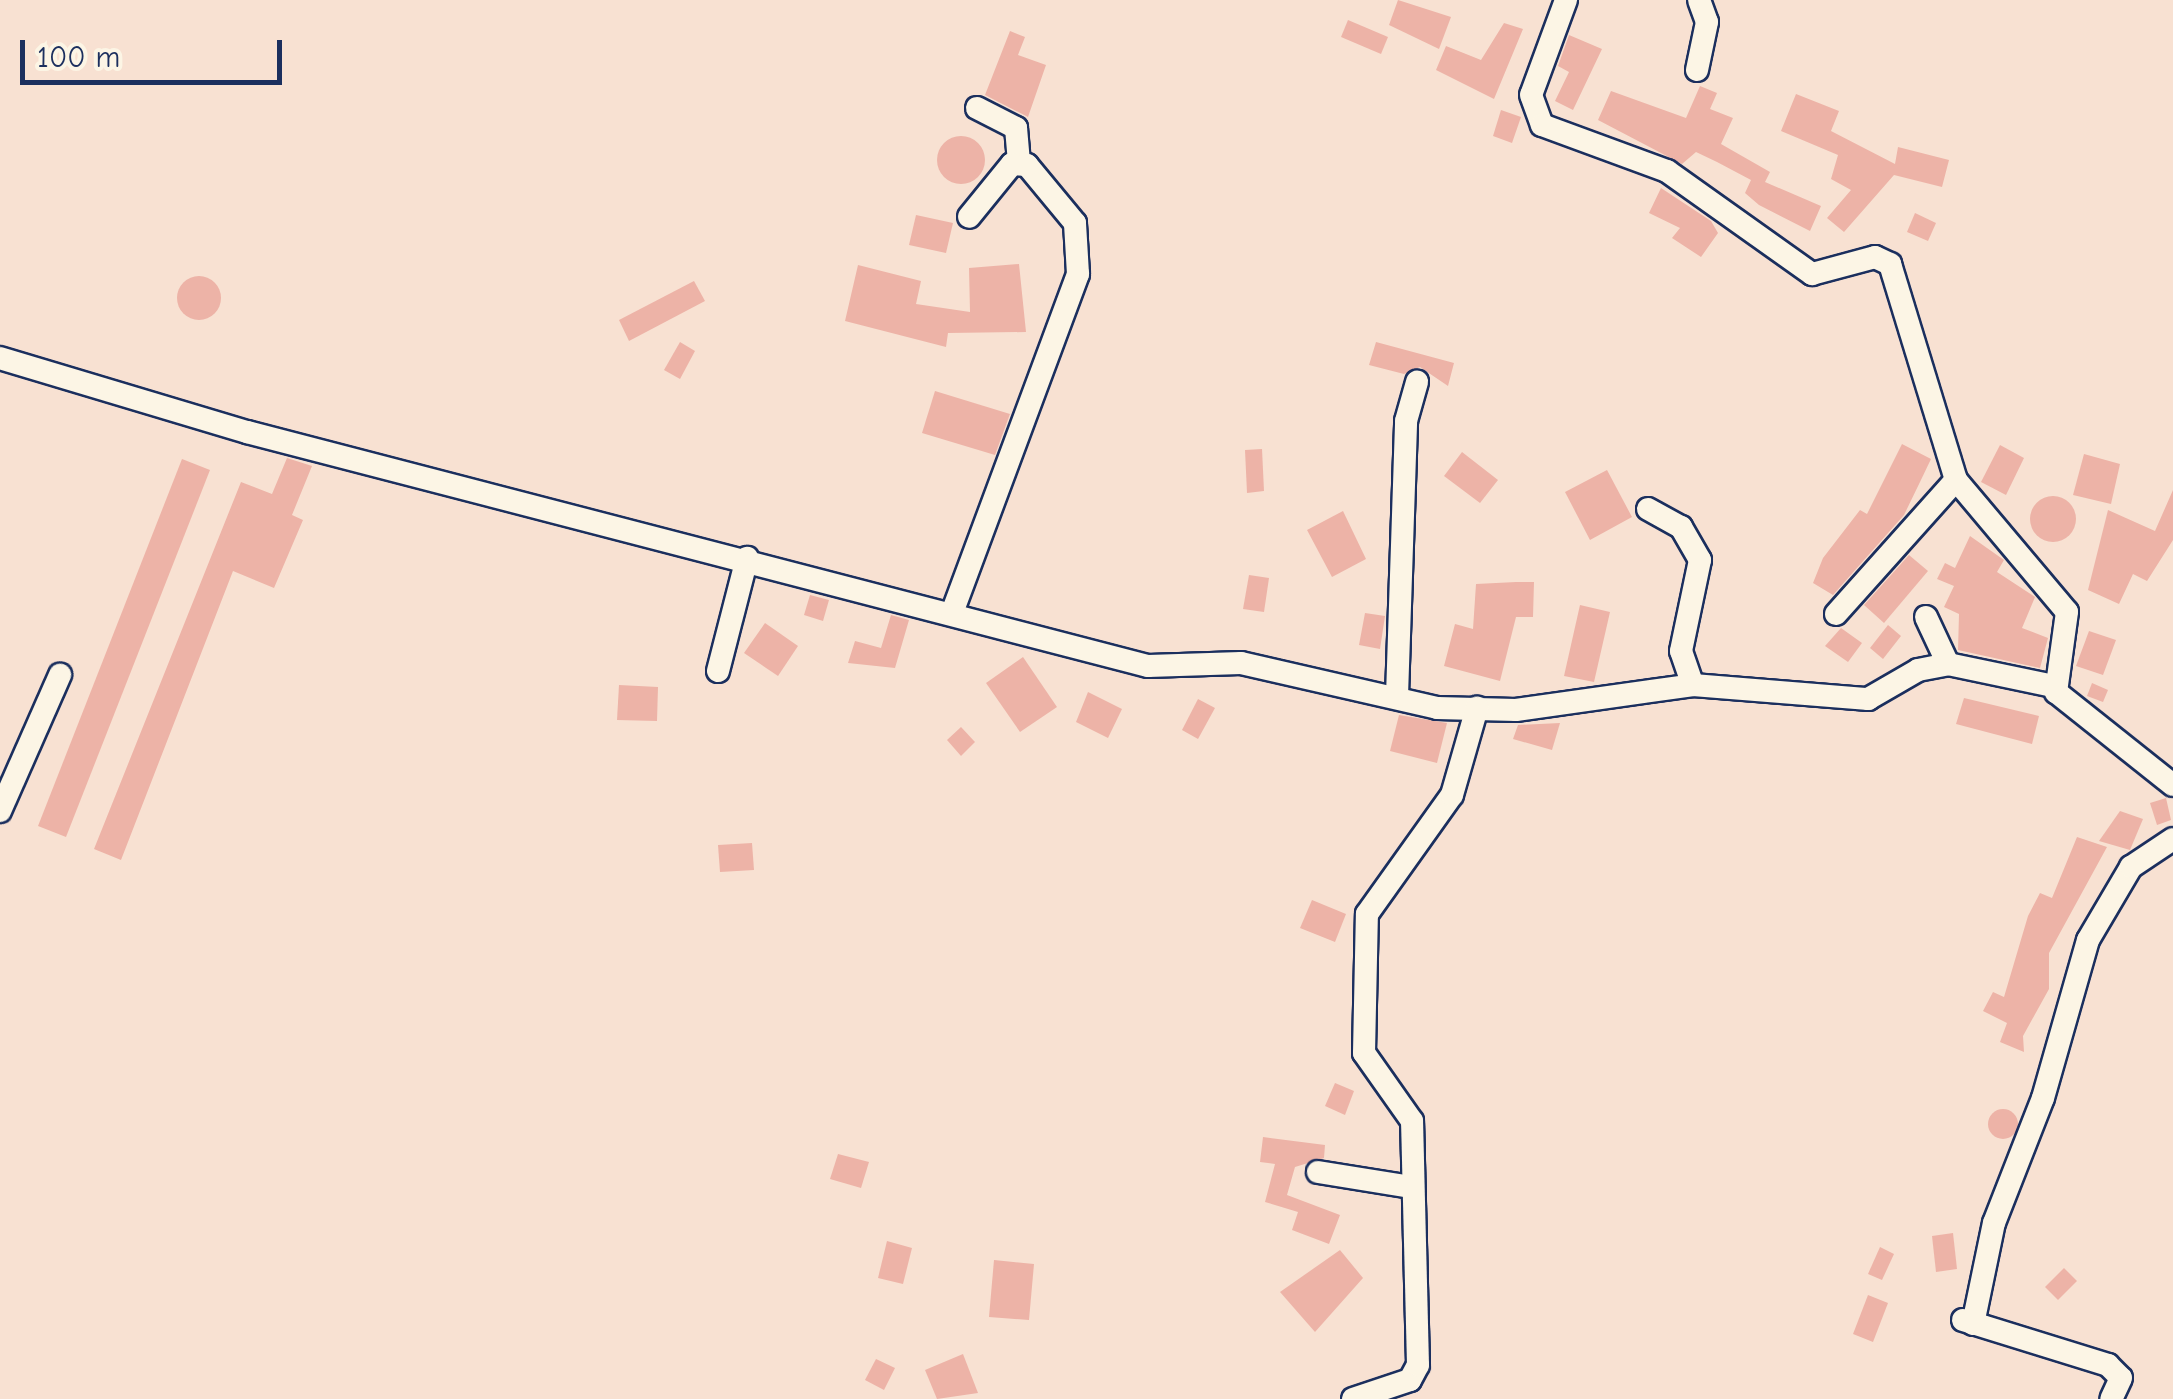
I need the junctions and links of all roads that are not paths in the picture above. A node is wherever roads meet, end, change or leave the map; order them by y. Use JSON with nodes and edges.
{"nodes":[{"id":1,"x":1566,"y":0,"type":"edge"},
{"id":2,"x":1699,"y":0,"type":"edge"},
{"id":3,"x":1697,"y":70,"type":"dead end"},
{"id":4,"x":976,"y":108,"type":"dead end"},
{"id":5,"x":1020,"y":163,"type":"junction"},
{"id":6,"x":969,"y":218,"type":"dead end"},
{"id":7,"x":0,"y":358,"type":"edge"},
{"id":8,"x":1417,"y":382,"type":"dead end"},
{"id":9,"x":1956,"y":480,"type":"junction"},
{"id":10,"x":1648,"y":509,"type":"dead end"},
{"id":11,"x":747,"y":558,"type":"junction"},
{"id":12,"x":952,"y":612,"type":"junction"},
{"id":13,"x":1836,"y":614,"type":"dead end"},
{"id":14,"x":1926,"y":617,"type":"dead end"},
{"id":15,"x":1948,"y":664,"type":"junction"},
{"id":16,"x":718,"y":671,"type":"dead end"},
{"id":17,"x":60,"y":676,"type":"dead end"},
{"id":18,"x":1693,"y":685,"type":"junction"},
{"id":19,"x":2053,"y":686,"type":"junction"},
{"id":20,"x":1397,"y":696,"type":"junction"},
{"id":21,"x":1477,"y":708,"type":"junction"},
{"id":22,"x":2173,"y":785,"type":"edge"},
{"id":23,"x":0,"y":811,"type":"edge"},
{"id":24,"x":2173,"y":839,"type":"edge"},
{"id":25,"x":1318,"y":1172,"type":"dead end"},
{"id":26,"x":1412,"y":1186,"type":"junction"},
{"id":27,"x":1353,"y":1399,"type":"edge"},
{"id":28,"x":2111,"y":1399,"type":"edge"}],
"edges":[{"from":1,"to":9,"type":"street"},
{"from":2,"to":3,"type":"street"},
{"from":4,"to":5,"type":"street"},
{"from":5,"to":6,"type":"street"},
{"from":5,"to":12,"type":"street"},
{"from":7,"to":11,"type":"street"},
{"from":8,"to":20,"type":"street"},
{"from":9,"to":13,"type":"street"},
{"from":9,"to":19,"type":"street"},
{"from":10,"to":18,"type":"street"},
{"from":11,"to":12,"type":"street"},
{"from":11,"to":16,"type":"street"},
{"from":12,"to":20,"type":"street"},
{"from":14,"to":15,"type":"street"},
{"from":15,"to":18,"type":"street"},
{"from":15,"to":19,"type":"street"},
{"from":17,"to":23,"type":"street"},
{"from":18,"to":21,"type":"street"},
{"from":19,"to":22,"type":"street"},
{"from":20,"to":21,"type":"street"},
{"from":21,"to":26,"type":"street"},
{"from":24,"to":28,"type":"street"},
{"from":25,"to":26,"type":"street"},
{"from":26,"to":27,"type":"street"}]}
